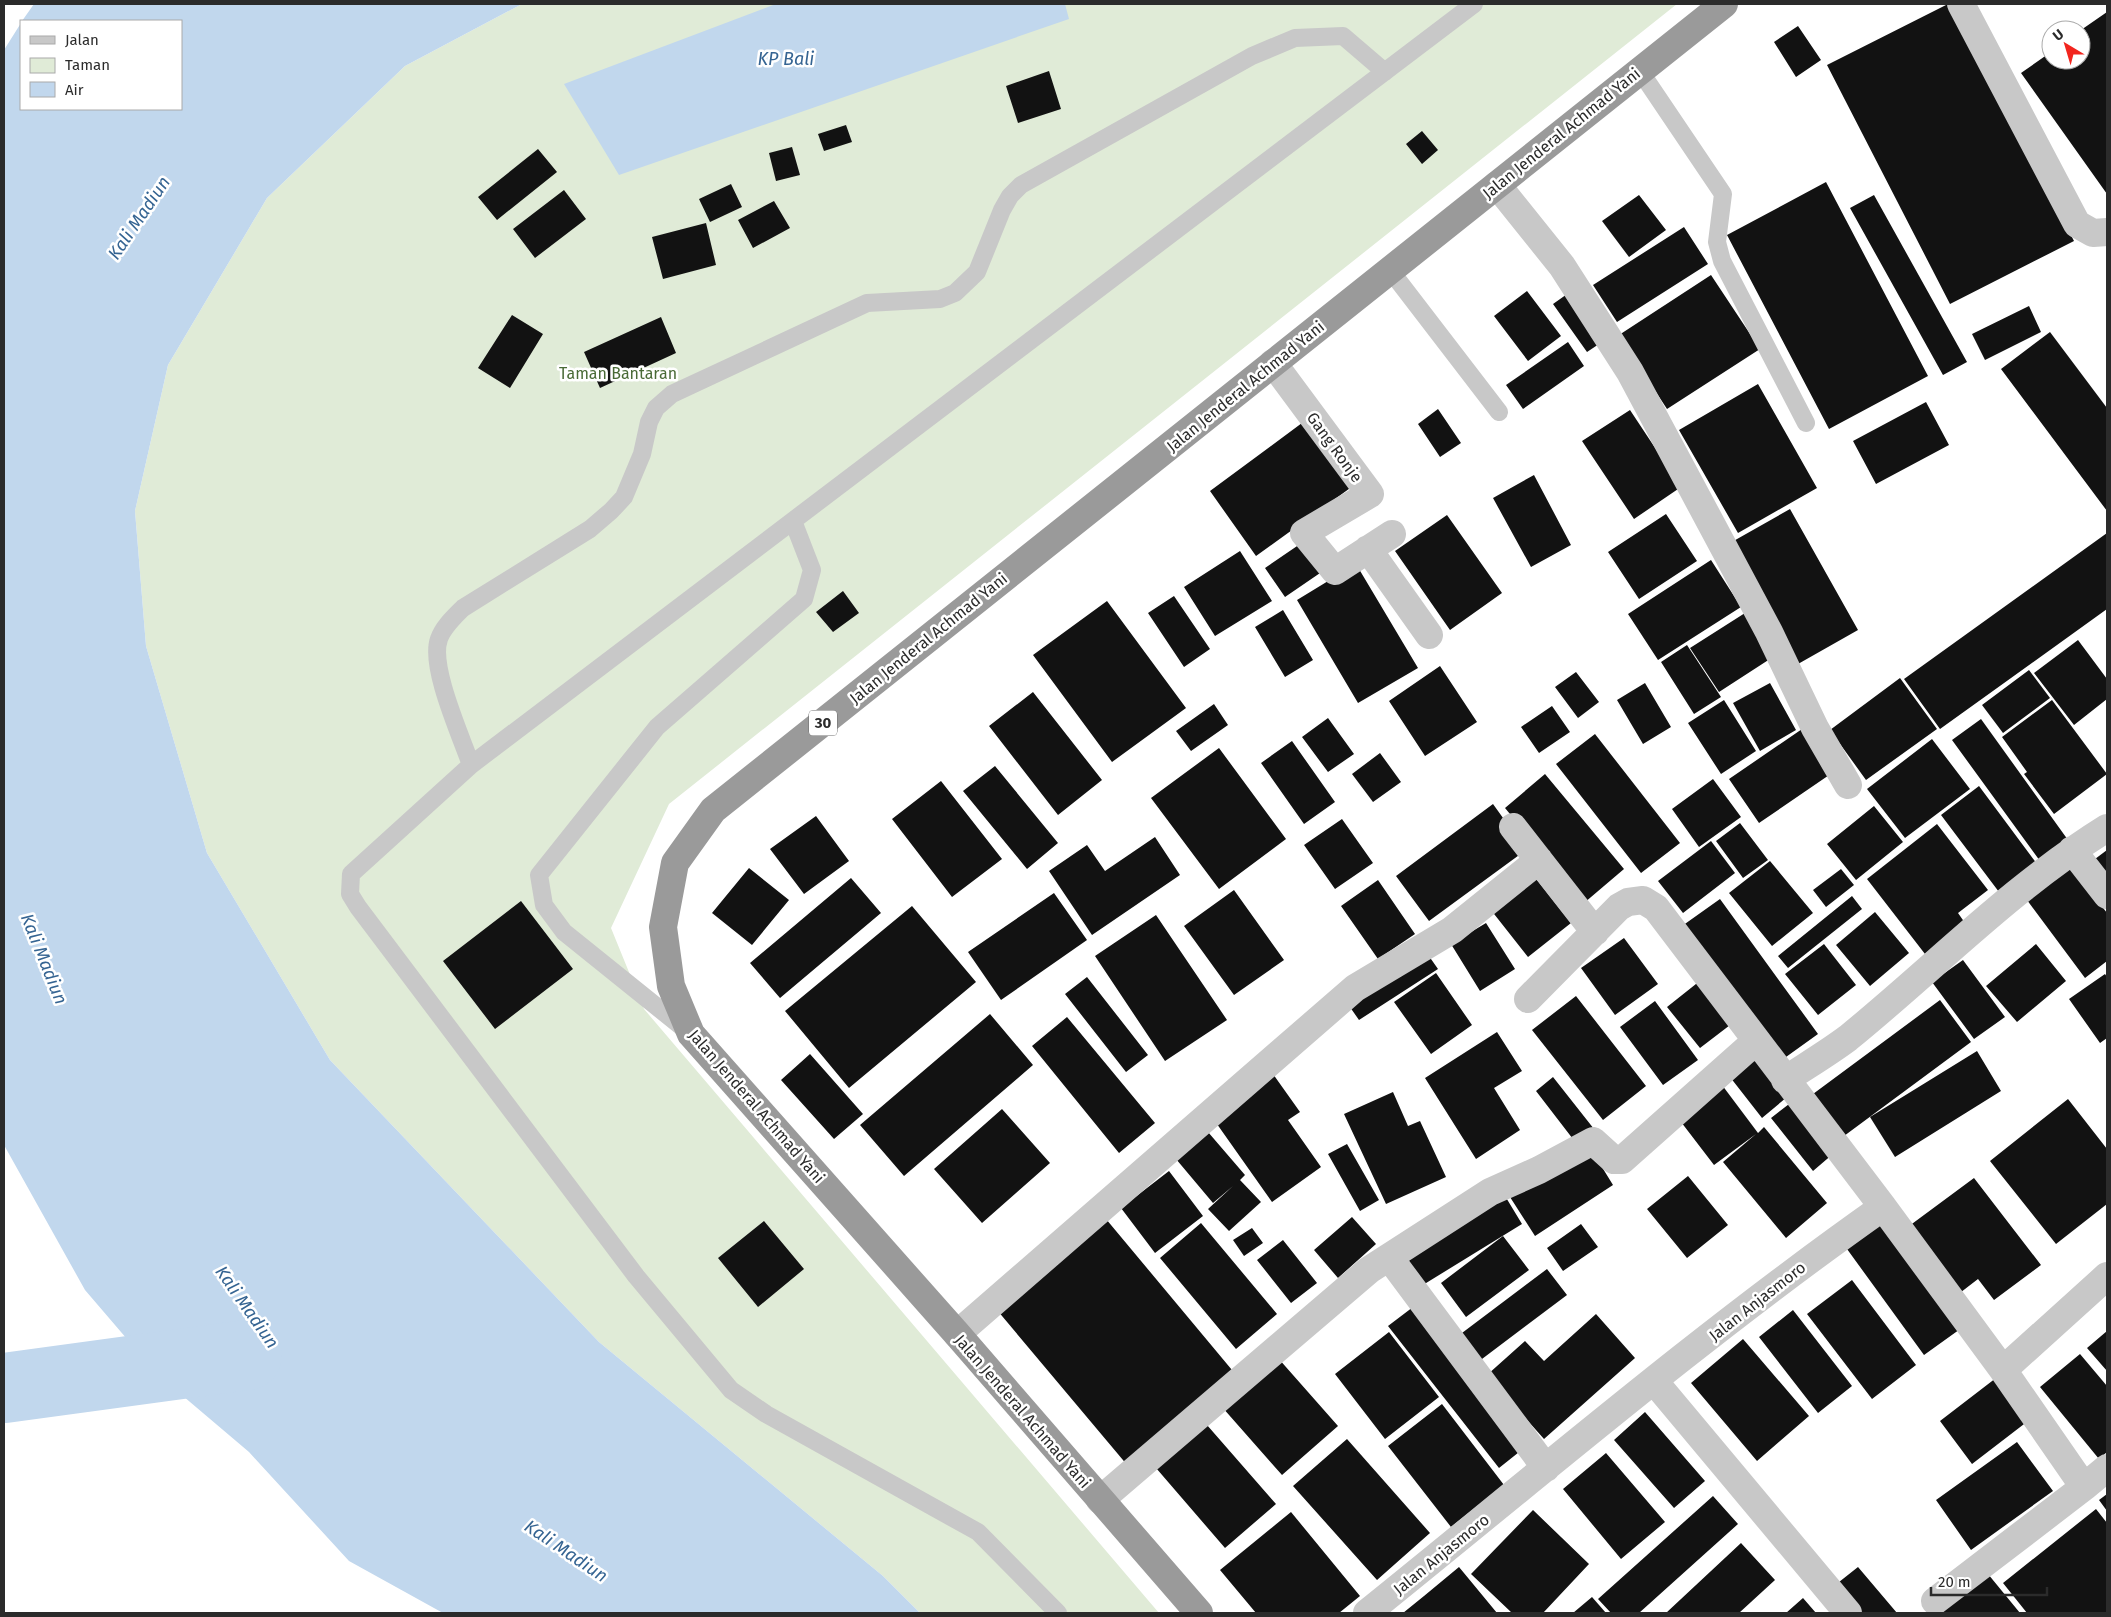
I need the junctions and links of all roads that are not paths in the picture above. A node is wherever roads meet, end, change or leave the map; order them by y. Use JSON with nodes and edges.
{"nodes":[{"id":1,"x":1474,"y":4,"type":"edge"},
{"id":2,"x":1724,"y":4,"type":"edge"},
{"id":3,"x":1961,"y":4,"type":"edge"},
{"id":4,"x":1640,"y":71,"type":"junction"},
{"id":5,"x":1385,"y":72,"type":"junction"},
{"id":6,"x":1497,"y":185,"type":"junction"},
{"id":7,"x":2107,"y":232,"type":"edge"},
{"id":8,"x":1390,"y":270,"type":"junction"},
{"id":9,"x":1274,"y":363,"type":"junction"},
{"id":10,"x":1499,"y":412,"type":"dead end"},
{"id":11,"x":1806,"y":423,"type":"dead end"},
{"id":12,"x":793,"y":521,"type":"junction"},
{"id":13,"x":1392,"y":534,"type":"dead end"},
{"id":14,"x":1368,"y":549,"type":"junction"},
{"id":15,"x":1429,"y":635,"type":"dead end"},
{"id":16,"x":471,"y":765,"type":"junction"},
{"id":17,"x":1848,"y":785,"type":"dead end"},
{"id":18,"x":1513,"y":827,"type":"dead end"},
{"id":19,"x":2107,"y":828,"type":"edge"},
{"id":20,"x":2072,"y":850,"type":"junction"},
{"id":21,"x":1539,"y":860,"type":"junction"},
{"id":22,"x":2107,"y":895,"type":"edge"},
{"id":23,"x":1595,"y":932,"type":"junction"},
{"id":24,"x":1528,"y":999,"type":"dead end"},
{"id":25,"x":691,"y":1034,"type":"junction"},
{"id":26,"x":1756,"y":1041,"type":"junction"},
{"id":27,"x":1785,"y":1080,"type":"junction"},
{"id":28,"x":1882,"y":1207,"type":"junction"},
{"id":29,"x":1389,"y":1256,"type":"junction"},
{"id":30,"x":2107,"y":1276,"type":"edge"},
{"id":31,"x":957,"y":1334,"type":"junction"},
{"id":32,"x":2002,"y":1370,"type":"junction"},
{"id":33,"x":1654,"y":1381,"type":"junction"},
{"id":34,"x":1546,"y":1468,"type":"junction"},
{"id":35,"x":2107,"y":1468,"type":"edge"},
{"id":36,"x":2084,"y":1487,"type":"junction"},
{"id":37,"x":1100,"y":1500,"type":"junction"},
{"id":38,"x":1934,"y":1600,"type":"dead end"},
{"id":39,"x":1058,"y":1613,"type":"edge"},
{"id":40,"x":1199,"y":1613,"type":"edge"},
{"id":41,"x":1367,"y":1613,"type":"edge"},
{"id":42,"x":1848,"y":1613,"type":"edge"}],
"edges":[{"from":1,"to":5,"type":"lane"},
{"from":2,"to":4,"type":"highway","name":"Jalan Jenderal Achmad Yani","number":"30"},
{"from":3,"to":7,"type":"street"},
{"from":4,"to":6,"type":"highway","name":"Jalan Jenderal Achmad Yani","number":"30"},
{"from":4,"to":11,"type":"lane"},
{"from":5,"to":12,"type":"lane"},
{"from":5,"to":16,"type":"lane"},
{"from":6,"to":8,"type":"highway","name":"Jalan Jenderal Achmad Yani","number":"30"},
{"from":6,"to":17,"type":"street"},
{"from":8,"to":9,"type":"highway","name":"Jalan Jenderal Achmad Yani","number":"30"},
{"from":8,"to":10,"type":"lane"},
{"from":9,"to":14,"type":"street","name":"Gang Ronje"},
{"from":9,"to":25,"type":"highway","name":"Jalan Jenderal Achmad Yani","number":"30"},
{"from":12,"to":16,"type":"lane"},
{"from":12,"to":25,"type":"lane"},
{"from":13,"to":14,"type":"street","name":"Gang Ronje"},
{"from":14,"to":15,"type":"street"},
{"from":16,"to":39,"type":"lane"},
{"from":18,"to":21,"type":"street"},
{"from":19,"to":20,"type":"street"},
{"from":20,"to":22,"type":"street"},
{"from":20,"to":27,"type":"street"},
{"from":21,"to":23,"type":"street"},
{"from":21,"to":31,"type":"street"},
{"from":23,"to":24,"type":"street"},
{"from":23,"to":26,"type":"street"},
{"from":25,"to":31,"type":"highway","name":"Jalan Jenderal Achmad Yani","number":"30"},
{"from":26,"to":27,"type":"street"},
{"from":26,"to":29,"type":"street"},
{"from":27,"to":28,"type":"street"},
{"from":28,"to":32,"type":"street"},
{"from":28,"to":33,"type":"street","name":"Jalan Anjasmoro"},
{"from":29,"to":34,"type":"street"},
{"from":29,"to":37,"type":"street"},
{"from":30,"to":32,"type":"street"},
{"from":31,"to":37,"type":"highway","name":"Jalan Jenderal Achmad Yani","number":"30"},
{"from":32,"to":36,"type":"street"},
{"from":33,"to":34,"type":"street","name":"Jalan Anjasmoro"},
{"from":33,"to":42,"type":"street"},
{"from":34,"to":41,"type":"street","name":"Jalan Anjasmoro"},
{"from":35,"to":36,"type":"street"},
{"from":36,"to":38,"type":"street"},
{"from":37,"to":40,"type":"highway","name":"Jalan Jenderal Achmad Yani","number":"30"}]}
